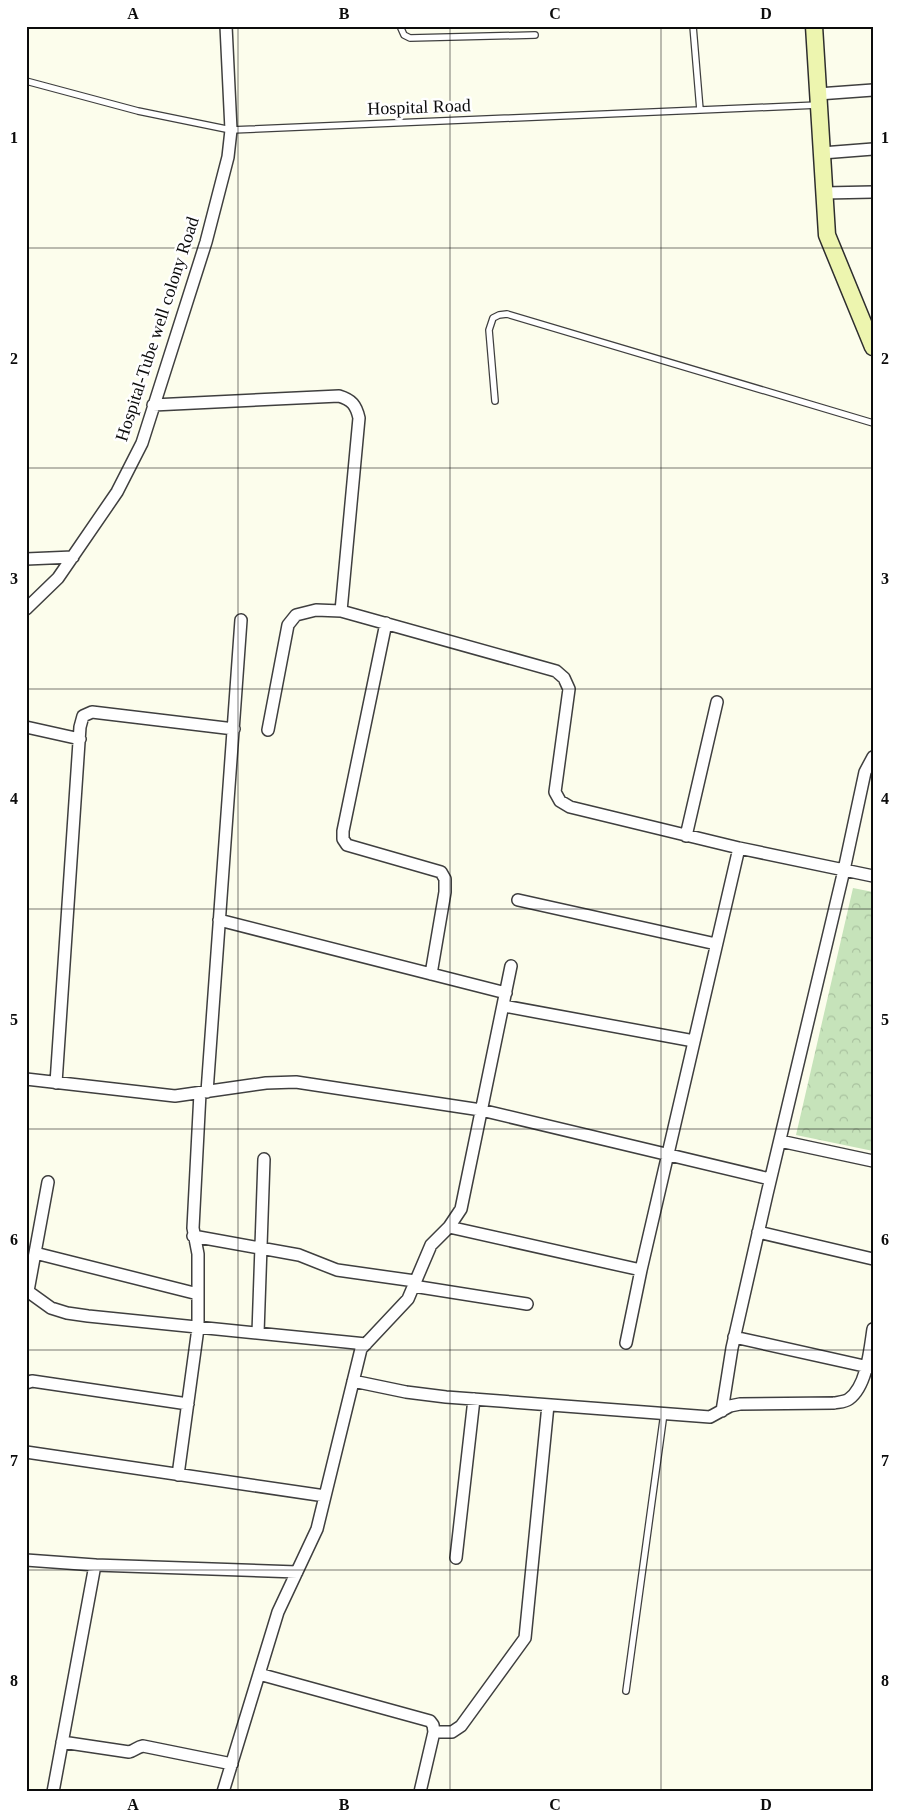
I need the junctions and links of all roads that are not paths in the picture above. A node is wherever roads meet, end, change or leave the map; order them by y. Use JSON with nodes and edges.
{"nodes":[{"id":1,"x":226,"y":26,"type":"edge"},
{"id":2,"x":400,"y":26,"type":"edge"},
{"id":3,"x":693,"y":26,"type":"edge"},
{"id":4,"x":814,"y":26,"type":"edge"},
{"id":5,"x":535,"y":35,"type":"dead end"},
{"id":6,"x":26,"y":81,"type":"edge"},
{"id":7,"x":873,"y":90,"type":"edge"},
{"id":8,"x":818,"y":99,"type":"junction"},
{"id":9,"x":700,"y":110,"type":"junction"},
{"id":10,"x":231,"y":130,"type":"junction"},
{"id":11,"x":873,"y":149,"type":"edge"},
{"id":12,"x":822,"y":153,"type":"junction"},
{"id":13,"x":873,"y":192,"type":"edge"},
{"id":14,"x":824,"y":193,"type":"junction"},
{"id":15,"x":873,"y":347,"type":"edge"},
{"id":16,"x":495,"y":401,"type":"dead end"},
{"id":17,"x":153,"y":405,"type":"junction"},
{"id":18,"x":873,"y":423,"type":"edge"},
{"id":19,"x":73,"y":556,"type":"junction"},
{"id":20,"x":26,"y":559,"type":"edge"},
{"id":21,"x":26,"y":609,"type":"edge"},
{"id":22,"x":341,"y":611,"type":"junction"},
{"id":23,"x":242,"y":620,"type":"dead end"},
{"id":24,"x":386,"y":623,"type":"junction"},
{"id":25,"x":717,"y":702,"type":"dead end"},
{"id":26,"x":26,"y":727,"type":"edge"},
{"id":27,"x":234,"y":729,"type":"junction"},
{"id":28,"x":268,"y":730,"type":"dead end"},
{"id":29,"x":80,"y":739,"type":"junction"},
{"id":30,"x":873,"y":757,"type":"edge"},
{"id":31,"x":686,"y":836,"type":"junction"},
{"id":32,"x":738,"y":848,"type":"junction"},
{"id":33,"x":844,"y":870,"type":"junction"},
{"id":34,"x":873,"y":876,"type":"edge"},
{"id":35,"x":518,"y":900,"type":"dead end"},
{"id":36,"x":220,"y":920,"type":"junction"},
{"id":37,"x":716,"y":944,"type":"junction"},
{"id":38,"x":511,"y":966,"type":"dead end"},
{"id":39,"x":431,"y":974,"type":"junction"},
{"id":40,"x":506,"y":993,"type":"junction"},
{"id":41,"x":504,"y":1006,"type":"junction"},
{"id":42,"x":694,"y":1042,"type":"junction"},
{"id":43,"x":26,"y":1079,"type":"edge"},
{"id":44,"x":56,"y":1083,"type":"junction"},
{"id":45,"x":204,"y":1092,"type":"junction"},
{"id":46,"x":481,"y":1110,"type":"junction"},
{"id":47,"x":780,"y":1141,"type":"junction"},
{"id":48,"x":668,"y":1155,"type":"junction"},
{"id":49,"x":264,"y":1159,"type":"dead end"},
{"id":50,"x":873,"y":1161,"type":"edge"},
{"id":51,"x":770,"y":1179,"type":"junction"},
{"id":52,"x":48,"y":1182,"type":"dead end"},
{"id":53,"x":449,"y":1228,"type":"junction"},
{"id":54,"x":758,"y":1232,"type":"junction"},
{"id":55,"x":193,"y":1236,"type":"junction"},
{"id":56,"x":261,"y":1247,"type":"junction"},
{"id":57,"x":35,"y":1253,"type":"junction"},
{"id":58,"x":873,"y":1259,"type":"edge"},
{"id":59,"x":641,"y":1270,"type":"junction"},
{"id":60,"x":414,"y":1284,"type":"junction"},
{"id":61,"x":27,"y":1291,"type":"edge"},
{"id":62,"x":198,"y":1294,"type":"junction"},
{"id":63,"x":527,"y":1304,"type":"dead end"},
{"id":64,"x":198,"y":1328,"type":"junction"},
{"id":65,"x":873,"y":1329,"type":"edge"},
{"id":66,"x":258,"y":1333,"type":"junction"},
{"id":67,"x":734,"y":1336,"type":"junction"},
{"id":68,"x":626,"y":1342,"type":"dead end"},
{"id":69,"x":366,"y":1344,"type":"junction"},
{"id":70,"x":870,"y":1367,"type":"edge"},
{"id":71,"x":353,"y":1381,"type":"junction"},
{"id":72,"x":26,"y":1383,"type":"edge"},
{"id":73,"x":474,"y":1399,"type":"junction"},
{"id":74,"x":188,"y":1404,"type":"junction"},
{"id":75,"x":548,"y":1405,"type":"junction"},
{"id":76,"x":722,"y":1412,"type":"junction"},
{"id":77,"x":664,"y":1413,"type":"junction"},
{"id":78,"x":26,"y":1452,"type":"edge"},
{"id":79,"x":178,"y":1475,"type":"junction"},
{"id":80,"x":325,"y":1496,"type":"junction"},
{"id":81,"x":456,"y":1558,"type":"dead end"},
{"id":82,"x":26,"y":1560,"type":"edge"},
{"id":83,"x":95,"y":1565,"type":"junction"},
{"id":84,"x":297,"y":1572,"type":"junction"},
{"id":85,"x":259,"y":1674,"type":"junction"},
{"id":86,"x":626,"y":1691,"type":"dead end"},
{"id":87,"x":434,"y":1732,"type":"junction"},
{"id":88,"x":62,"y":1742,"type":"junction"},
{"id":89,"x":232,"y":1764,"type":"junction"},
{"id":90,"x":53,"y":1792,"type":"edge"},
{"id":91,"x":223,"y":1792,"type":"edge"},
{"id":92,"x":420,"y":1792,"type":"edge"}],
"edges":[{"from":1,"to":10,"type":"street","name":"Hospital-Tube well colony Road"},
{"from":2,"to":5,"type":"lane"},
{"from":3,"to":9,"type":"lane"},
{"from":4,"to":8,"type":"main road"},
{"from":6,"to":10,"type":"lane","name":"Hospital Road"},
{"from":7,"to":8,"type":"street"},
{"from":8,"to":9,"type":"lane","name":"Hospital Road"},
{"from":8,"to":12,"type":"main road"},
{"from":9,"to":10,"type":"lane","name":"Hospital Road"},
{"from":10,"to":17,"type":"street","name":"Hospital-Tube well colony Road"},
{"from":11,"to":12,"type":"street"},
{"from":12,"to":14,"type":"main road"},
{"from":13,"to":14,"type":"street"},
{"from":14,"to":15,"type":"main road"},
{"from":16,"to":18,"type":"lane"},
{"from":17,"to":19,"type":"street","name":"Hospital-Tube well colony Road"},
{"from":17,"to":22,"type":"street"},
{"from":19,"to":20,"type":"street"},
{"from":19,"to":21,"type":"street","name":"Hospital-Tube well colony Road"},
{"from":22,"to":24,"type":"street"},
{"from":22,"to":28,"type":"street"},
{"from":23,"to":27,"type":"street"},
{"from":24,"to":31,"type":"street"},
{"from":24,"to":39,"type":"street"},
{"from":25,"to":31,"type":"street"},
{"from":26,"to":29,"type":"street"},
{"from":27,"to":29,"type":"street"},
{"from":27,"to":36,"type":"street"},
{"from":29,"to":44,"type":"street"},
{"from":30,"to":33,"type":"street"},
{"from":31,"to":32,"type":"street"},
{"from":32,"to":33,"type":"street"},
{"from":32,"to":37,"type":"street"},
{"from":33,"to":34,"type":"street"},
{"from":33,"to":47,"type":"street"},
{"from":35,"to":37,"type":"street"},
{"from":36,"to":39,"type":"street"},
{"from":36,"to":45,"type":"street"},
{"from":37,"to":42,"type":"street"},
{"from":38,"to":40,"type":"street"},
{"from":39,"to":40,"type":"street"},
{"from":40,"to":41,"type":"street"},
{"from":41,"to":42,"type":"street"},
{"from":41,"to":46,"type":"street"},
{"from":42,"to":48,"type":"street"},
{"from":43,"to":44,"type":"street"},
{"from":44,"to":45,"type":"street"},
{"from":45,"to":46,"type":"street"},
{"from":45,"to":55,"type":"street"},
{"from":46,"to":48,"type":"street"},
{"from":46,"to":53,"type":"street"},
{"from":47,"to":50,"type":"street"},
{"from":47,"to":51,"type":"street"},
{"from":48,"to":51,"type":"street"},
{"from":48,"to":59,"type":"street"},
{"from":49,"to":56,"type":"street"},
{"from":51,"to":54,"type":"street"},
{"from":52,"to":57,"type":"street"},
{"from":53,"to":59,"type":"street"},
{"from":53,"to":60,"type":"street"},
{"from":54,"to":58,"type":"street"},
{"from":54,"to":67,"type":"street"},
{"from":55,"to":56,"type":"street"},
{"from":55,"to":62,"type":"street"},
{"from":56,"to":60,"type":"street"},
{"from":56,"to":66,"type":"street"},
{"from":57,"to":61,"type":"street"},
{"from":57,"to":62,"type":"street"},
{"from":59,"to":68,"type":"street"},
{"from":60,"to":63,"type":"street"},
{"from":60,"to":69,"type":"street"},
{"from":61,"to":64,"type":"street"},
{"from":62,"to":64,"type":"street"},
{"from":64,"to":66,"type":"street"},
{"from":64,"to":74,"type":"street"},
{"from":65,"to":70,"type":"street"},
{"from":66,"to":69,"type":"street"},
{"from":67,"to":70,"type":"street"},
{"from":67,"to":76,"type":"street"},
{"from":69,"to":71,"type":"street"},
{"from":70,"to":76,"type":"street"},
{"from":71,"to":73,"type":"street"},
{"from":71,"to":80,"type":"street"},
{"from":72,"to":74,"type":"street"},
{"from":73,"to":75,"type":"street"},
{"from":73,"to":81,"type":"street"},
{"from":74,"to":79,"type":"street"},
{"from":75,"to":77,"type":"street"},
{"from":75,"to":87,"type":"street"},
{"from":76,"to":77,"type":"street"},
{"from":77,"to":86,"type":"lane"},
{"from":78,"to":79,"type":"street"},
{"from":79,"to":80,"type":"street"},
{"from":80,"to":84,"type":"street"},
{"from":82,"to":83,"type":"street"},
{"from":83,"to":84,"type":"street"},
{"from":83,"to":88,"type":"street"},
{"from":84,"to":85,"type":"street"},
{"from":85,"to":87,"type":"street"},
{"from":85,"to":89,"type":"street"},
{"from":87,"to":92,"type":"street"},
{"from":88,"to":89,"type":"street"},
{"from":88,"to":90,"type":"street"},
{"from":89,"to":91,"type":"street"}]}
